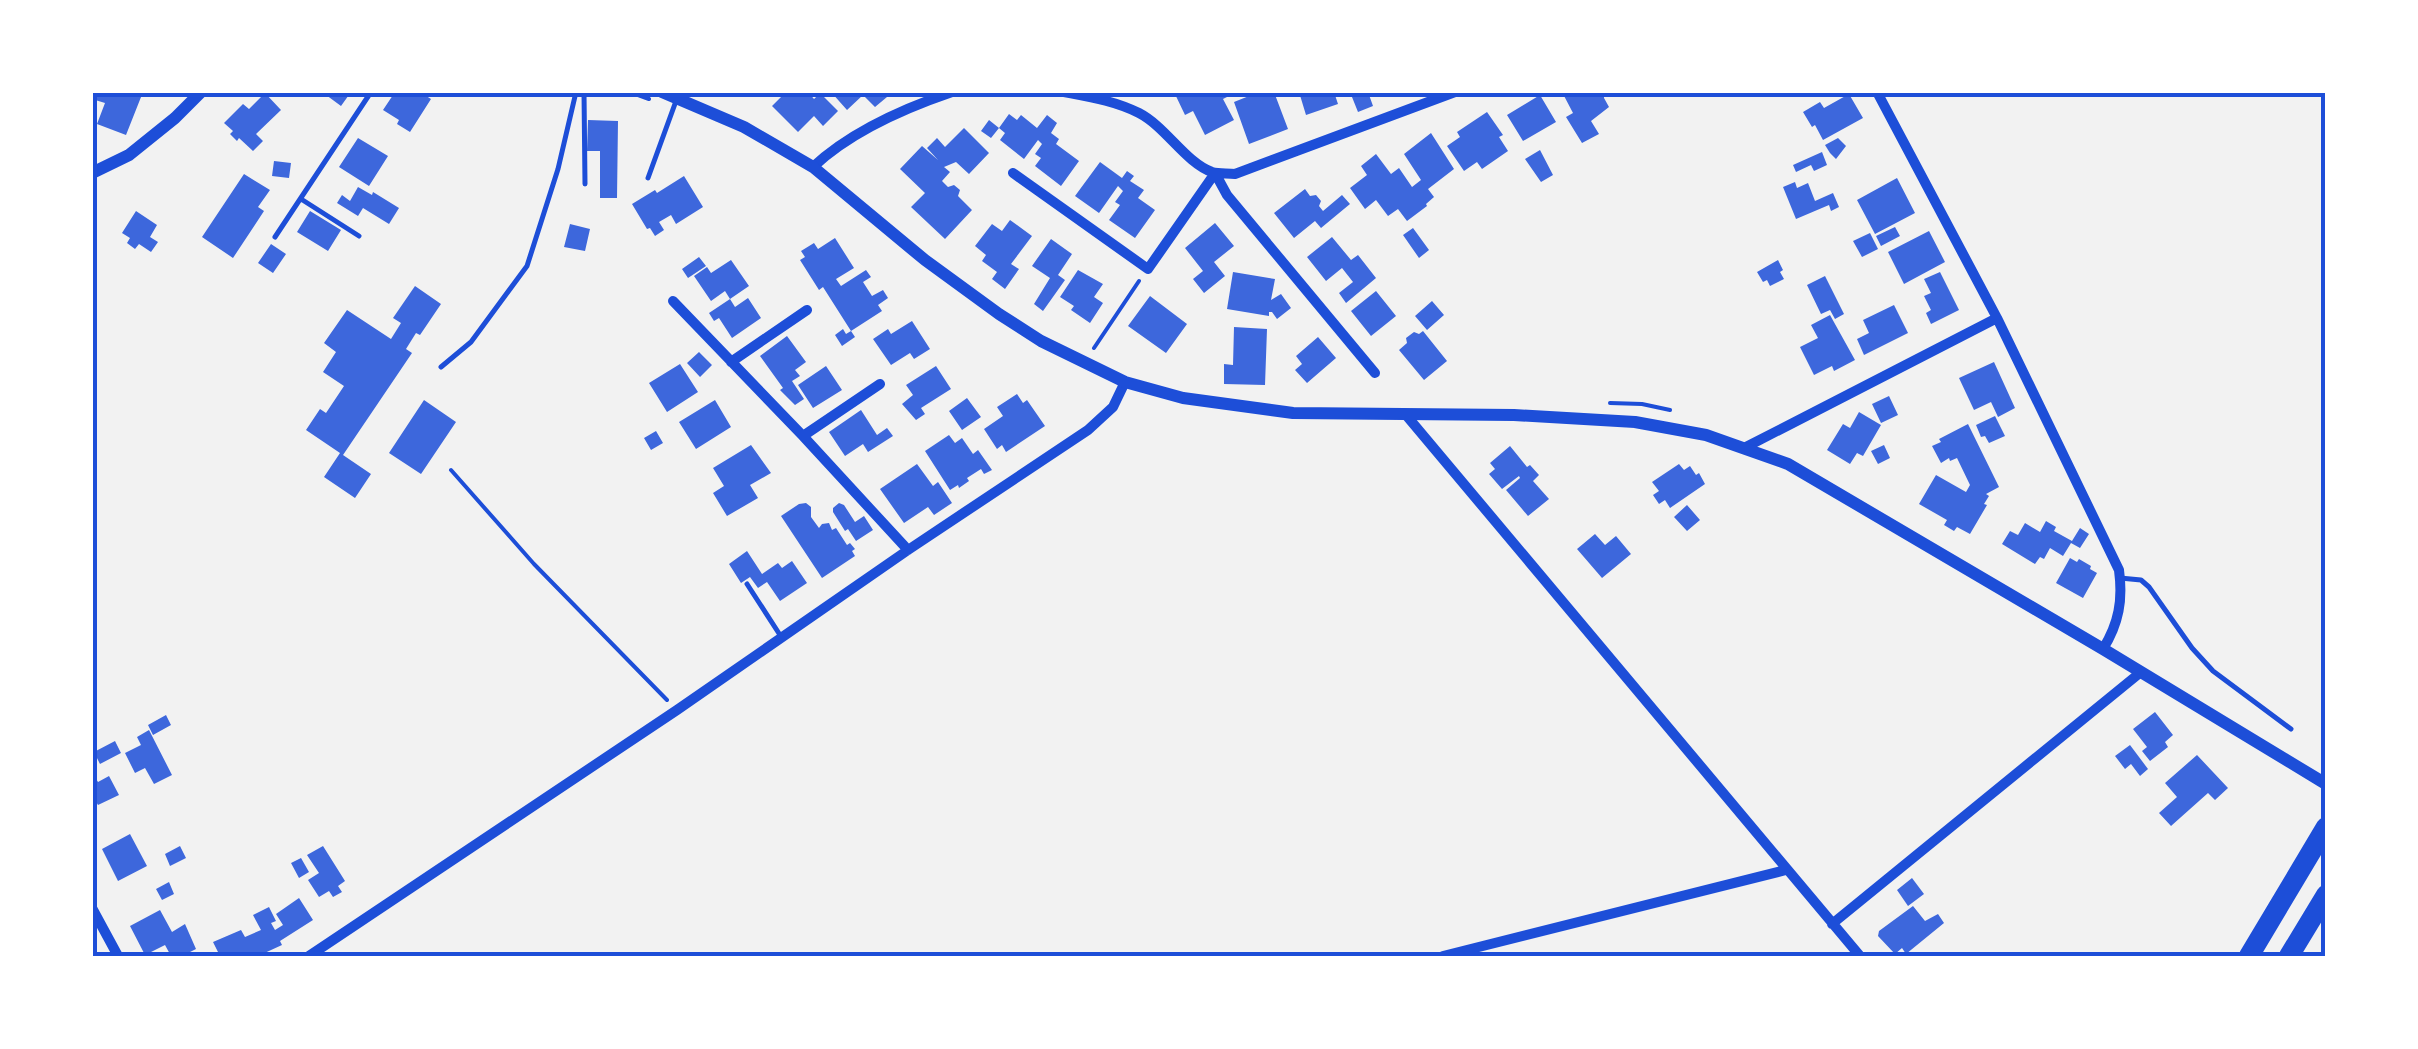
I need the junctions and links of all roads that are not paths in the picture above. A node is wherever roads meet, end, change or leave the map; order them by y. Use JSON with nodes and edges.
{"nodes":[{"id":1,"x":201,"y":92,"type":"edge"},
{"id":2,"x":371,"y":92,"type":"edge"},
{"id":3,"x":576,"y":92,"type":"edge"},
{"id":4,"x":584,"y":92,"type":"edge"},
{"id":5,"x":662,"y":92,"type":"edge"},
{"id":6,"x":952,"y":92,"type":"edge"},
{"id":7,"x":1064,"y":92,"type":"edge"},
{"id":8,"x":1120,"y":92,"type":"edge"},
{"id":9,"x":1455,"y":92,"type":"edge"},
{"id":10,"x":1877,"y":92,"type":"edge"},
{"id":11,"x":677,"y":99,"type":"junction"},
{"id":12,"x":1106,"y":100,"type":"junction"},
{"id":13,"x":813,"y":168,"type":"junction"},
{"id":14,"x":92,"y":172,"type":"edge"},
{"id":15,"x":1013,"y":173,"type":"dead end"},
{"id":16,"x":1215,"y":173,"type":"junction"},
{"id":17,"x":648,"y":178,"type":"dead end"},
{"id":18,"x":585,"y":184,"type":"dead end"},
{"id":19,"x":301,"y":198,"type":"junction"},
{"id":20,"x":360,"y":236,"type":"dead end"},
{"id":21,"x":275,"y":237,"type":"dead end"},
{"id":22,"x":674,"y":301,"type":"dead end"},
{"id":23,"x":807,"y":310,"type":"dead end"},
{"id":24,"x":1997,"y":318,"type":"junction"},
{"id":25,"x":731,"y":362,"type":"junction"},
{"id":26,"x":440,"y":367,"type":"dead end"},
{"id":27,"x":1375,"y":373,"type":"dead end"},
{"id":28,"x":1125,"y":382,"type":"junction"},
{"id":29,"x":880,"y":384,"type":"dead end"},
{"id":30,"x":1406,"y":414,"type":"junction"},
{"id":31,"x":803,"y":436,"type":"junction"},
{"id":32,"x":1744,"y":448,"type":"junction"},
{"id":33,"x":908,"y":550,"type":"junction"},
{"id":34,"x":2120,"y":578,"type":"junction"},
{"id":35,"x":747,"y":584,"type":"dead end"},
{"id":36,"x":782,"y":638,"type":"junction"},
{"id":37,"x":2102,"y":649,"type":"junction"},
{"id":38,"x":2140,"y":672,"type":"junction"},
{"id":39,"x":2291,"y":729,"type":"dead end"},
{"id":40,"x":2326,"y":784,"type":"edge"},
{"id":41,"x":2326,"y":827,"type":"edge"},
{"id":42,"x":1786,"y":870,"type":"junction"},
{"id":43,"x":2326,"y":895,"type":"edge"},
{"id":44,"x":92,"y":908,"type":"edge"},
{"id":45,"x":1832,"y":924,"type":"junction"},
{"id":46,"x":118,"y":956,"type":"edge"},
{"id":47,"x":309,"y":956,"type":"edge"},
{"id":48,"x":1443,"y":956,"type":"edge"},
{"id":49,"x":1860,"y":956,"type":"edge"},
{"id":50,"x":2249,"y":956,"type":"edge"},
{"id":51,"x":2289,"y":956,"type":"edge"}],
"edges":[{"from":1,"to":14,"type":"street"},
{"from":2,"to":19,"type":"lane"},
{"from":3,"to":26,"type":"lane"},
{"from":4,"to":18,"type":"lane"},
{"from":5,"to":11,"type":"street"},
{"from":6,"to":13,"type":"street"},
{"from":7,"to":12,"type":"street"},
{"from":8,"to":12,"type":"lane"},
{"from":9,"to":16,"type":"street"},
{"from":10,"to":24,"type":"street"},
{"from":11,"to":13,"type":"street"},
{"from":11,"to":17,"type":"lane"},
{"from":12,"to":16,"type":"street"},
{"from":13,"to":28,"type":"street"},
{"from":15,"to":16,"type":"street"},
{"from":16,"to":27,"type":"street"},
{"from":19,"to":20,"type":"lane"},
{"from":19,"to":21,"type":"lane"},
{"from":22,"to":25,"type":"street"},
{"from":23,"to":25,"type":"street"},
{"from":24,"to":32,"type":"street"},
{"from":24,"to":34,"type":"street"},
{"from":25,"to":31,"type":"street"},
{"from":28,"to":30,"type":"street"},
{"from":28,"to":33,"type":"street"},
{"from":29,"to":31,"type":"street"},
{"from":30,"to":32,"type":"street"},
{"from":30,"to":42,"type":"street"},
{"from":31,"to":33,"type":"street"},
{"from":32,"to":37,"type":"street"},
{"from":33,"to":36,"type":"street"},
{"from":34,"to":37,"type":"street"},
{"from":34,"to":39,"type":"lane"},
{"from":35,"to":36,"type":"lane"},
{"from":36,"to":47,"type":"street"},
{"from":37,"to":38,"type":"street"},
{"from":38,"to":40,"type":"street"},
{"from":38,"to":45,"type":"street"},
{"from":41,"to":50,"type":"highway"},
{"from":42,"to":45,"type":"street"},
{"from":42,"to":48,"type":"street"},
{"from":43,"to":51,"type":"highway"},
{"from":44,"to":46,"type":"street"},
{"from":45,"to":49,"type":"street"}]}
